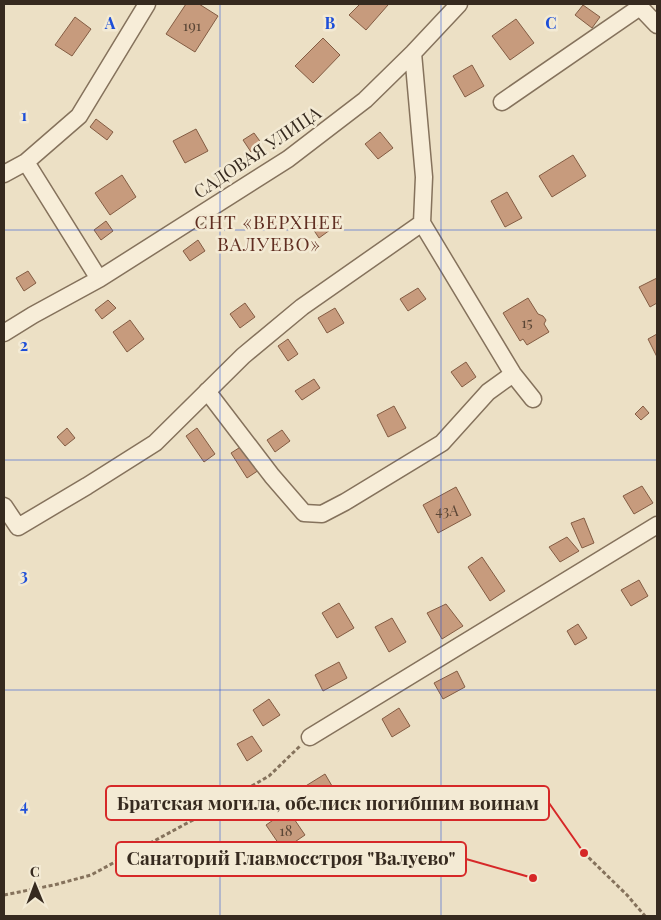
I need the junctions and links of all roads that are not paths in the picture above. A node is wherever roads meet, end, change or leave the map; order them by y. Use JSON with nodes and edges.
{"nodes":[{"id":1,"x":147,"y":4,"type":"edge"},
{"id":2,"x":459,"y":4,"type":"edge"},
{"id":3,"x":638,"y":6,"type":"edge"},
{"id":4,"x":657,"y":25,"type":"edge"},
{"id":5,"x":412,"y":53,"type":"junction"},
{"id":6,"x":502,"y":102,"type":"dead end"},
{"id":7,"x":26,"y":162,"type":"junction"},
{"id":8,"x":4,"y":174,"type":"edge"},
{"id":9,"x":422,"y":223,"type":"junction"},
{"id":10,"x":99,"y":279,"type":"junction"},
{"id":11,"x":4,"y":333,"type":"edge"},
{"id":12,"x":513,"y":374,"type":"junction"},
{"id":13,"x":207,"y":391,"type":"junction"},
{"id":14,"x":533,"y":399,"type":"dead end"},
{"id":15,"x":4,"y":506,"type":"edge"},
{"id":16,"x":657,"y":525,"type":"edge"},
{"id":17,"x":310,"y":737,"type":"road end"}],
"edges":[{"from":1,"to":7,"type":"street"},
{"from":2,"to":5,"type":"street","name":"САДОВАЯ УЛИЦА"},
{"from":3,"to":4,"type":"street"},
{"from":3,"to":6,"type":"street"},
{"from":5,"to":9,"type":"street"},
{"from":5,"to":10,"type":"street","name":"САДОВАЯ УЛИЦА"},
{"from":7,"to":8,"type":"street"},
{"from":7,"to":10,"type":"street"},
{"from":9,"to":12,"type":"street"},
{"from":9,"to":13,"type":"street"},
{"from":10,"to":11,"type":"street","name":"САДОВАЯ УЛИЦА"},
{"from":12,"to":13,"type":"street"},
{"from":12,"to":14,"type":"street"},
{"from":13,"to":15,"type":"street"},
{"from":16,"to":17,"type":"street"}]}
